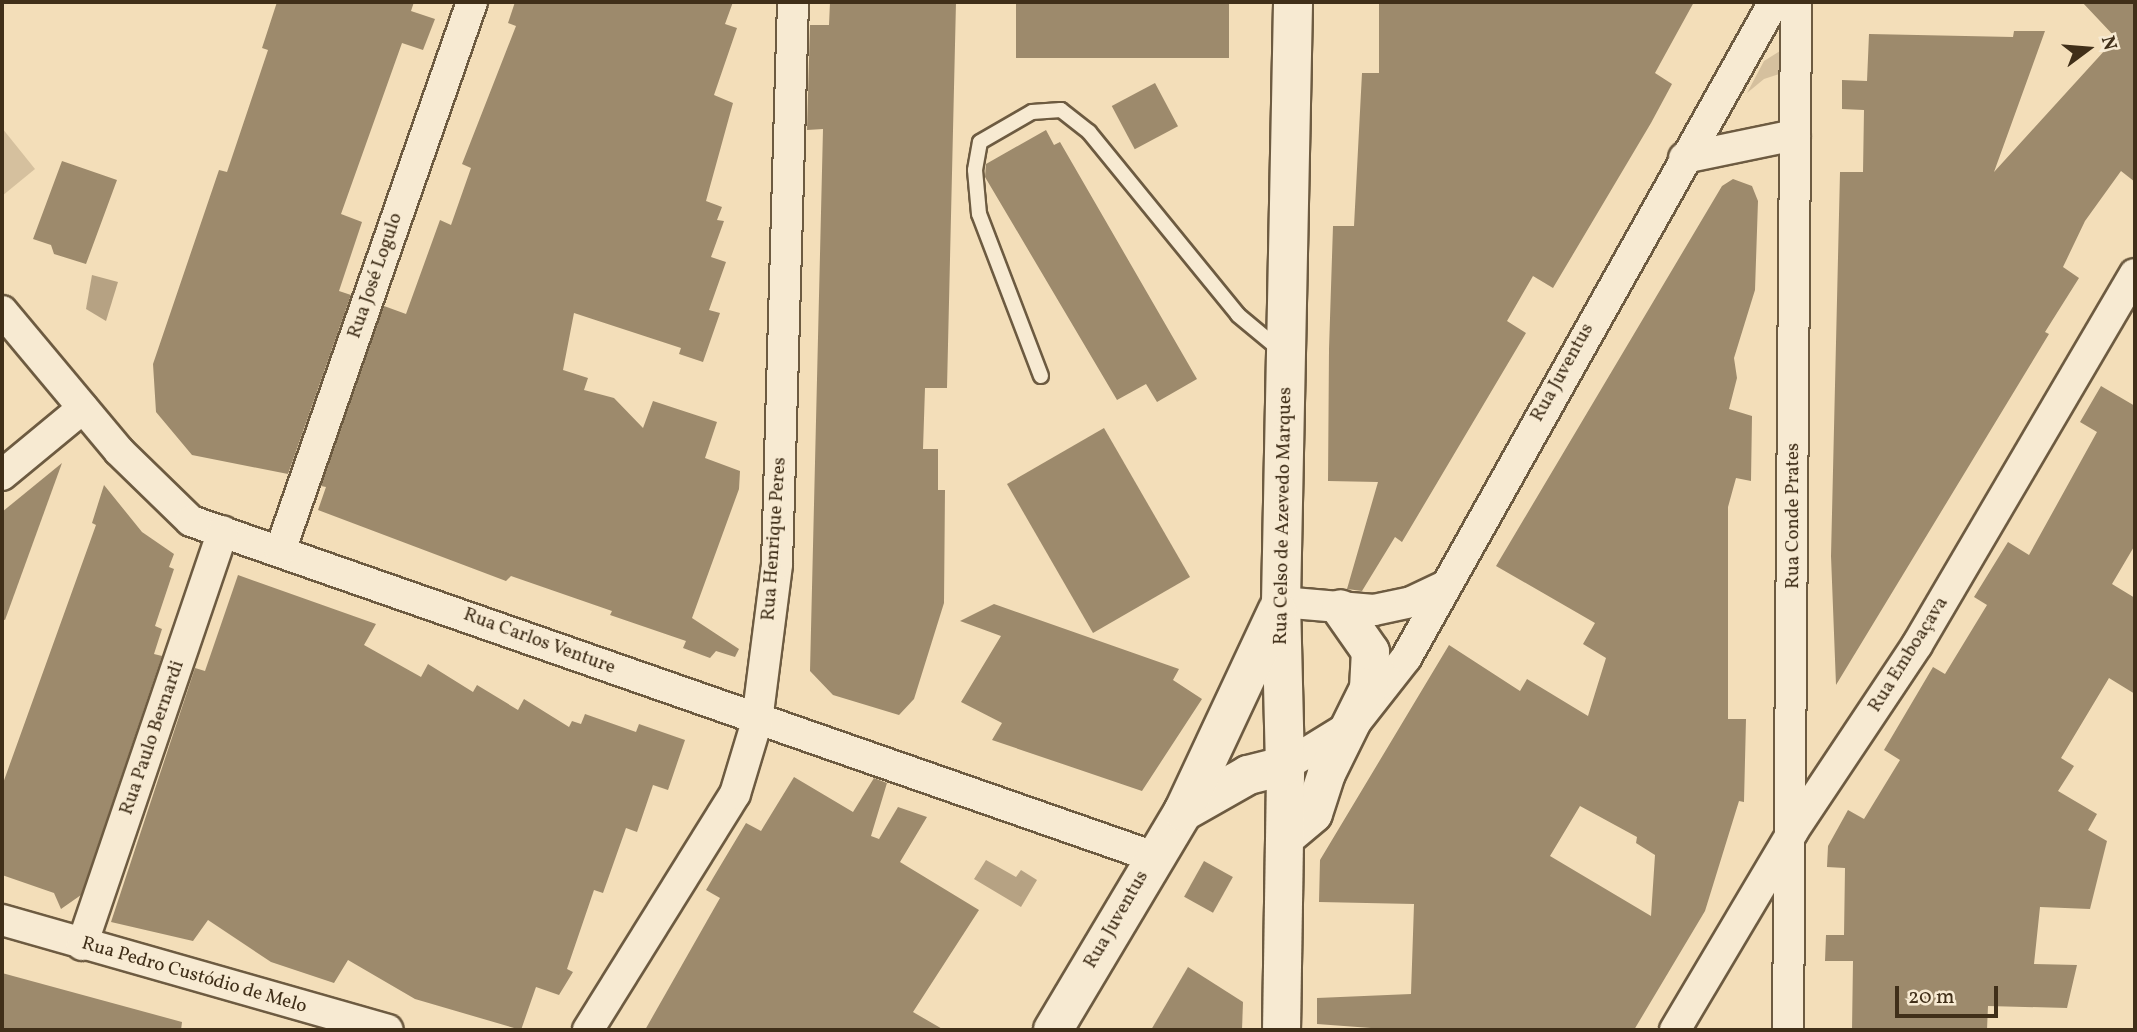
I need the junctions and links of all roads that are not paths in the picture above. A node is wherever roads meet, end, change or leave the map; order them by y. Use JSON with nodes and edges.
{"nodes":[{"id":1,"x":472,"y":2,"type":"edge"},
{"id":2,"x":793,"y":2,"type":"edge"},
{"id":3,"x":1293,"y":2,"type":"edge"},
{"id":4,"x":1774,"y":2,"type":"edge"},
{"id":5,"x":1796,"y":2,"type":"edge"},
{"id":6,"x":1795,"y":135,"type":"junction"},
{"id":7,"x":1684,"y":158,"type":"junction"},
{"id":8,"x":2135,"y":274,"type":"edge"},
{"id":9,"x":2,"y":311,"type":"edge"},
{"id":10,"x":1286,"y":355,"type":"junction"},
{"id":11,"x":1041,"y":376,"type":"dead end"},
{"id":12,"x":83,"y":408,"type":"junction"},
{"id":13,"x":2,"y":475,"type":"edge"},
{"id":14,"x":223,"y":531,"type":"junction"},
{"id":15,"x":280,"y":551,"type":"junction"},
{"id":16,"x":1443,"y":587,"type":"junction"},
{"id":17,"x":1281,"y":603,"type":"junction"},
{"id":18,"x":1340,"y":608,"type":"junction"},
{"id":19,"x":757,"y":720,"type":"junction"},
{"id":20,"x":1355,"y":723,"type":"junction"},
{"id":21,"x":1285,"y":766,"type":"junction"},
{"id":22,"x":1183,"y":812,"type":"junction"},
{"id":23,"x":1793,"y":831,"type":"junction"},
{"id":24,"x":1286,"y":836,"type":"junction"},
{"id":25,"x":1154,"y":857,"type":"junction"},
{"id":26,"x":2,"y":919,"type":"edge"},
{"id":27,"x":82,"y":945,"type":"junction"},
{"id":28,"x":388,"y":1030,"type":"edge"},
{"id":29,"x":588,"y":1030,"type":"edge"},
{"id":30,"x":1053,"y":1030,"type":"edge"},
{"id":31,"x":1281,"y":1030,"type":"edge"},
{"id":32,"x":1675,"y":1030,"type":"edge"},
{"id":33,"x":1788,"y":1030,"type":"edge"}],
"edges":[{"from":1,"to":15,"type":"street","name":"Rua José Logulo"},
{"from":2,"to":19,"type":"street","name":"Rua Henrique Peres"},
{"from":3,"to":10,"type":"main road","name":"Rua Celso de Azevedo Marques"},
{"from":4,"to":7,"type":"street","name":"Rua Juventus"},
{"from":5,"to":6,"type":"street","name":"Rua Conde Prates"},
{"from":6,"to":7,"type":"street"},
{"from":6,"to":23,"type":"street","name":"Rua Conde Prates"},
{"from":7,"to":16,"type":"street","name":"Rua Juventus"},
{"from":8,"to":23,"type":"street","name":"Rua Emboaçava"},
{"from":9,"to":12,"type":"street","name":"Rua Carlos Venture"},
{"from":10,"to":11,"type":"lane"},
{"from":10,"to":17,"type":"main road","name":"Rua Celso de Azevedo Marques"},
{"from":12,"to":13,"type":"street"},
{"from":12,"to":14,"type":"street","name":"Rua Carlos Venture"},
{"from":14,"to":15,"type":"street","name":"Rua Carlos Venture"},
{"from":14,"to":27,"type":"street","name":"Rua Paulo Bernardi"},
{"from":15,"to":19,"type":"street","name":"Rua Carlos Venture"},
{"from":16,"to":18,"type":"street"},
{"from":16,"to":20,"type":"street","name":"Rua Juventus"},
{"from":17,"to":18,"type":"street"},
{"from":17,"to":21,"type":"main road","name":"Rua Celso de Azevedo Marques"},
{"from":17,"to":22,"type":"main road","name":"Rua Juventus"},
{"from":18,"to":20,"type":"street"},
{"from":19,"to":25,"type":"street","name":"Rua Carlos Venture"},
{"from":19,"to":29,"type":"street","name":"Rua Henrique Peres"},
{"from":20,"to":21,"type":"street","name":"Rua Juventus"},
{"from":20,"to":24,"type":"street"},
{"from":21,"to":22,"type":"main road","name":"Rua Juventus"},
{"from":21,"to":24,"type":"street","name":"Rua Celso de Azevedo Marques"},
{"from":22,"to":25,"type":"main road","name":"Rua Juventus"},
{"from":23,"to":32,"type":"street","name":"Rua Emboaçava"},
{"from":23,"to":33,"type":"street","name":"Rua Conde Prates"},
{"from":24,"to":31,"type":"street","name":"Rua Celso de Azevedo Marques"},
{"from":25,"to":30,"type":"main road","name":"Rua Juventus"},
{"from":26,"to":27,"type":"street","name":"Rua Pedro Custódio de Melo"},
{"from":27,"to":28,"type":"street","name":"Rua Pedro Custódio de Melo"}]}
